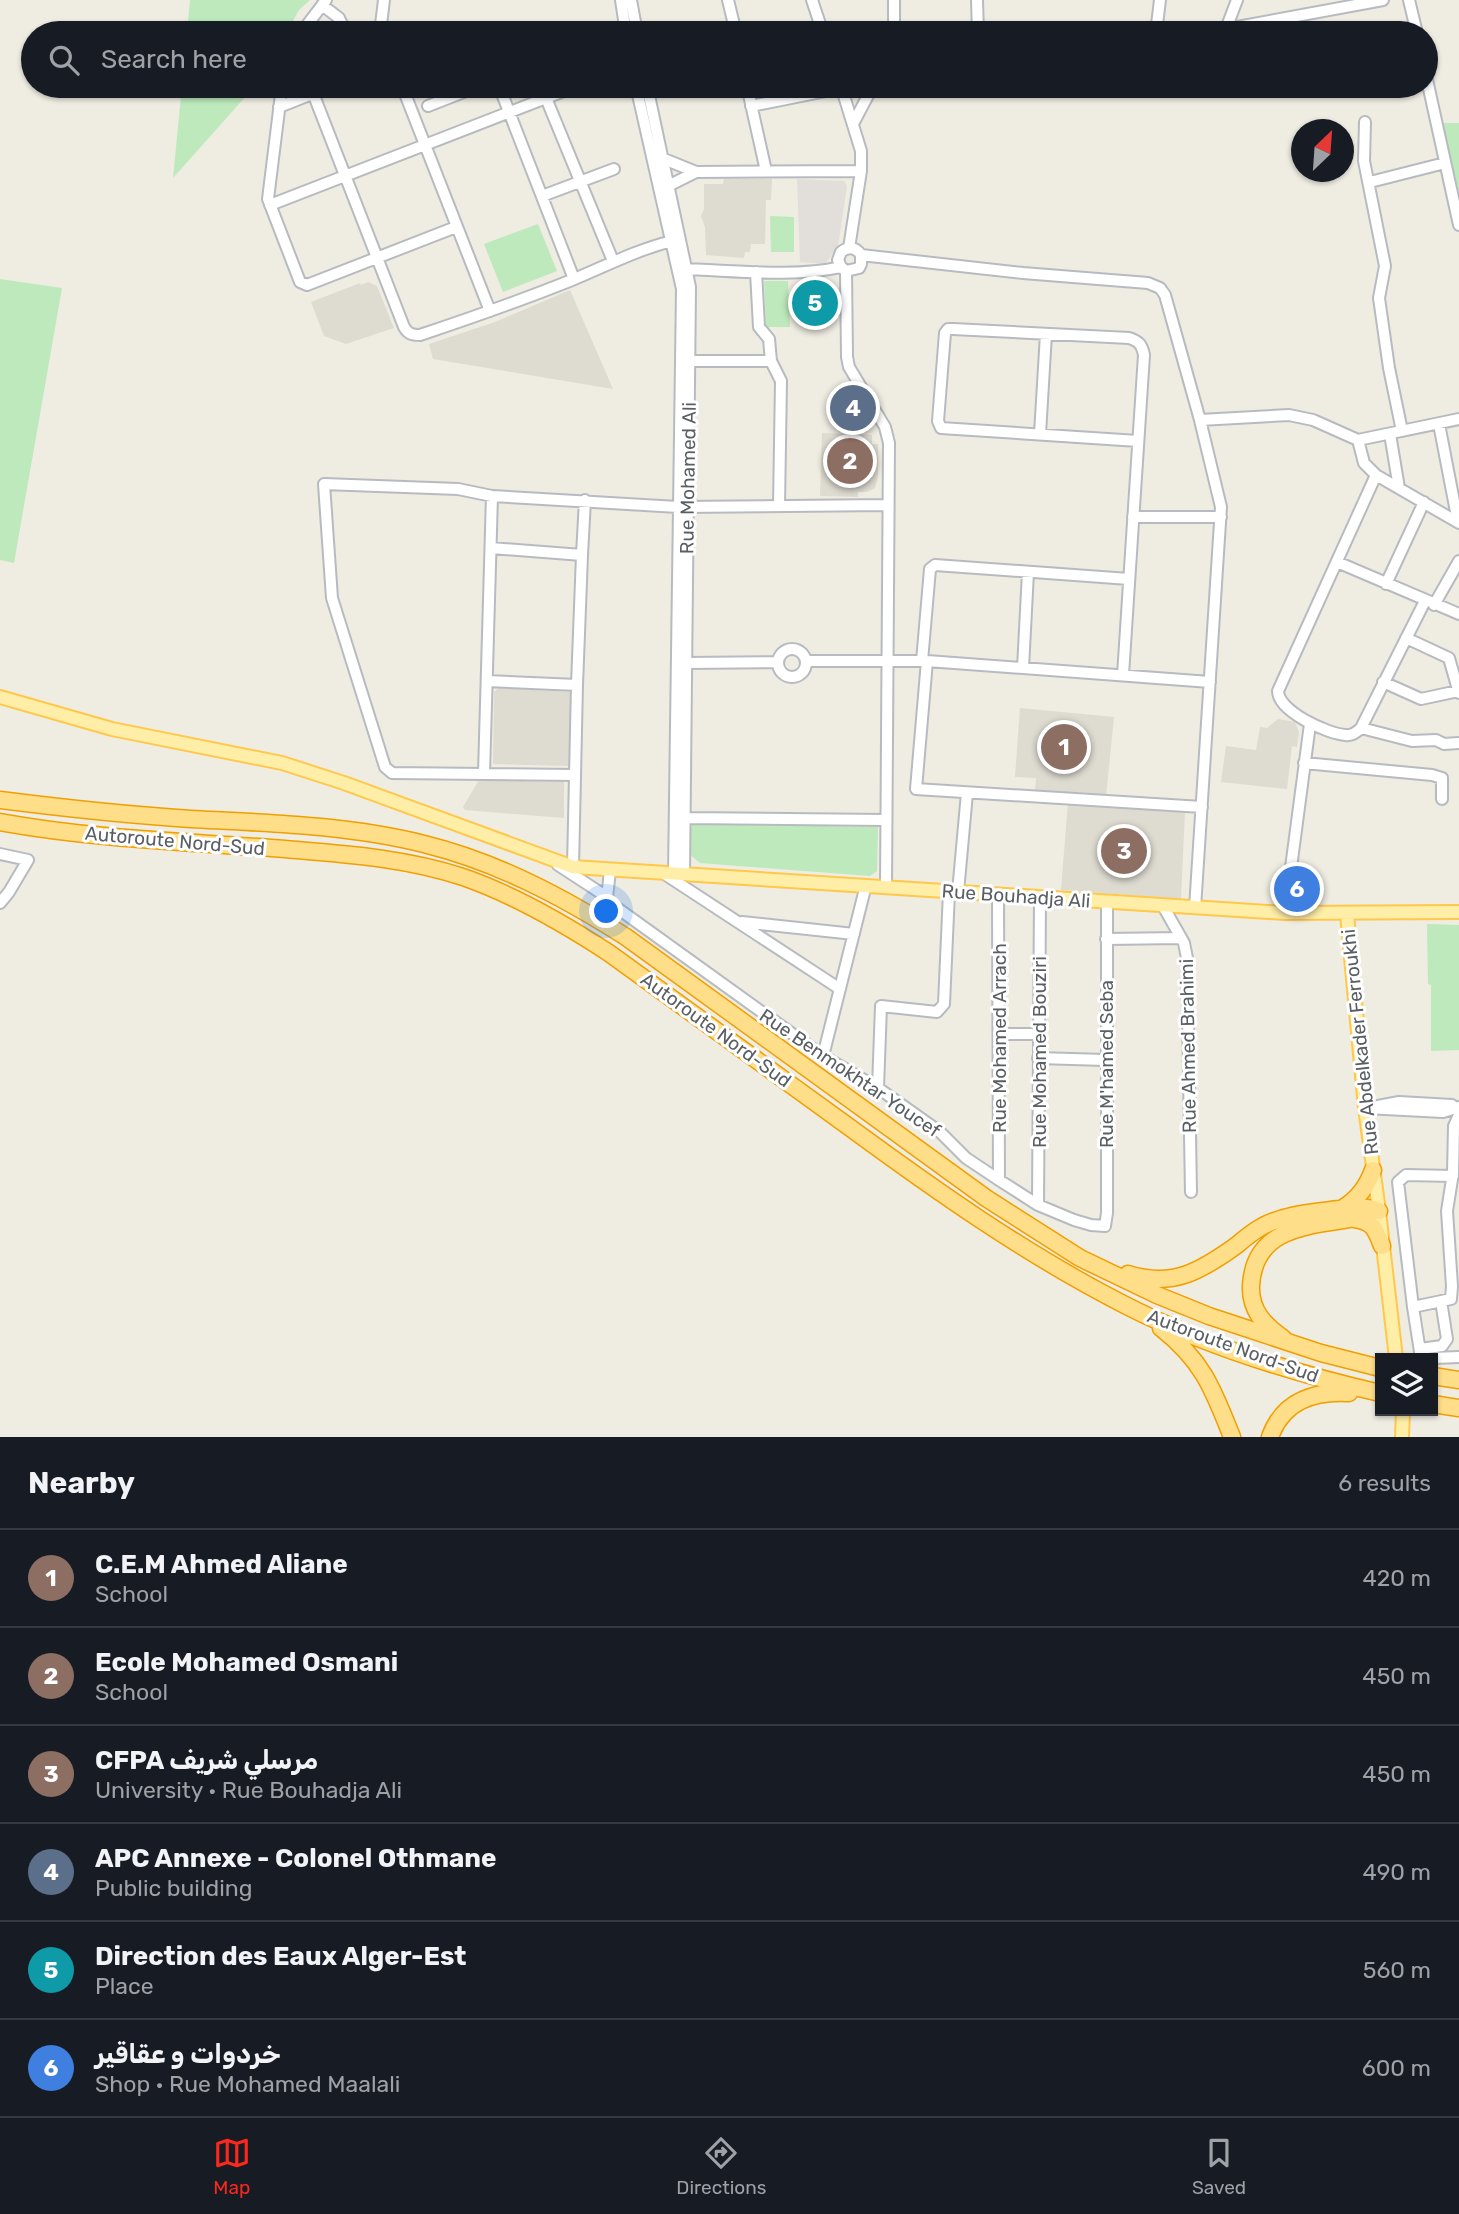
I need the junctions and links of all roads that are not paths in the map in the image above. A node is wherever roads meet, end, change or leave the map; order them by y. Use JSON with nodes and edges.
{"nodes":[{"id":1,"x":384,"y":0,"type":"edge"},
{"id":2,"x":621,"y":0,"type":"edge"},
{"id":3,"x":631,"y":0,"type":"edge"},
{"id":4,"x":728,"y":0,"type":"edge"},
{"id":5,"x":812,"y":0,"type":"edge"},
{"id":6,"x":894,"y":0,"type":"edge"},
{"id":7,"x":977,"y":0,"type":"edge"},
{"id":8,"x":1160,"y":0,"type":"edge"},
{"id":9,"x":1237,"y":0,"type":"edge"},
{"id":10,"x":1383,"y":0,"type":"edge"},
{"id":11,"x":1409,"y":0,"type":"edge"},
{"id":12,"x":324,"y":3,"type":"edge"},
{"id":13,"x":310,"y":21,"type":"edge"},
{"id":14,"x":340,"y":21,"type":"edge"},
{"id":15,"x":381,"y":21,"type":"edge"},
{"id":16,"x":624,"y":21,"type":"edge"},
{"id":17,"x":635,"y":21,"type":"edge"},
{"id":18,"x":733,"y":21,"type":"edge"},
{"id":19,"x":819,"y":21,"type":"edge"},
{"id":20,"x":894,"y":21,"type":"edge"},
{"id":21,"x":978,"y":21,"type":"edge"},
{"id":22,"x":1157,"y":21,"type":"edge"},
{"id":23,"x":1229,"y":21,"type":"edge"},
{"id":24,"x":1269,"y":21,"type":"edge"},
{"id":25,"x":1414,"y":21,"type":"edge"},
{"id":26,"x":280,"y":98,"type":"edge"},
{"id":27,"x":301,"y":98,"type":"edge"},
{"id":28,"x":315,"y":98,"type":"edge"},
{"id":29,"x":406,"y":98,"type":"edge"},
{"id":30,"x":449,"y":98,"type":"edge"},
{"id":31,"x":503,"y":98,"type":"edge"},
{"id":32,"x":546,"y":98,"type":"joint"},
{"id":33,"x":639,"y":98,"type":"edge"},
{"id":34,"x":651,"y":98,"type":"edge"},
{"id":35,"x":749,"y":98,"type":"edge"},
{"id":36,"x":789,"y":98,"type":"edge"},
{"id":37,"x":845,"y":98,"type":"edge"},
{"id":38,"x":867,"y":98,"type":"edge"},
{"id":39,"x":1431,"y":98,"type":"edge"},
{"id":40,"x":428,"y":106,"type":"dead end"},
{"id":41,"x":751,"y":106,"type":"junction"},
{"id":42,"x":279,"y":107,"type":"junction"},
{"id":43,"x":508,"y":113,"type":"junction"},
{"id":44,"x":854,"y":122,"type":"junction"},
{"id":45,"x":1365,"y":122,"type":"dead end"},
{"id":46,"x":424,"y":146,"type":"junction"},
{"id":47,"x":664,"y":159,"type":"junction"},
{"id":48,"x":1445,"y":163,"type":"junction"},
{"id":49,"x":614,"y":169,"type":"dead end"},
{"id":50,"x":861,"y":171,"type":"junction"},
{"id":51,"x":696,"y":172,"type":"junction"},
{"id":52,"x":766,"y":172,"type":"junction"},
{"id":53,"x":344,"y":176,"type":"junction"},
{"id":54,"x":661,"y":179,"type":"junction"},
{"id":55,"x":582,"y":182,"type":"junction"},
{"id":56,"x":1370,"y":182,"type":"junction"},
{"id":57,"x":542,"y":196,"type":"junction"},
{"id":58,"x":270,"y":205,"type":"junction"},
{"id":59,"x":1459,"y":225,"type":"edge"},
{"id":60,"x":456,"y":227,"type":"junction"},
{"id":61,"x":672,"y":241,"type":"junction"},
{"id":62,"x":849,"y":248,"type":"junction"},
{"id":63,"x":861,"y":255,"type":"junction"},
{"id":64,"x":376,"y":258,"type":"junction"},
{"id":65,"x":613,"y":261,"type":"junction"},
{"id":66,"x":683,"y":269,"type":"junction"},
{"id":67,"x":844,"y":269,"type":"junction"},
{"id":68,"x":756,"y":272,"type":"junction"},
{"id":69,"x":574,"y":279,"type":"junction"},
{"id":70,"x":490,"y":311,"type":"junction"},
{"id":71,"x":1046,"y":334,"type":"junction"},
{"id":72,"x":689,"y":361,"type":"junction"},
{"id":73,"x":771,"y":361,"type":"junction"},
{"id":74,"x":1459,"y":419,"type":"edge"},
{"id":75,"x":1200,"y":420,"type":"junction"},
{"id":76,"x":1439,"y":424,"type":"junction"},
{"id":77,"x":1402,"y":431,"type":"junction"},
{"id":78,"x":1040,"y":434,"type":"junction"},
{"id":79,"x":1390,"y":434,"type":"junction"},
{"id":80,"x":1358,"y":440,"type":"junction"},
{"id":81,"x":1138,"y":441,"type":"junction"},
{"id":82,"x":1376,"y":475,"type":"junction"},
{"id":83,"x":1399,"y":488,"type":"junction"},
{"id":84,"x":492,"y":496,"type":"junction"},
{"id":85,"x":585,"y":500,"type":"junction"},
{"id":86,"x":1424,"y":502,"type":"junction"},
{"id":87,"x":887,"y":505,"type":"junction"},
{"id":88,"x":779,"y":506,"type":"junction"},
{"id":89,"x":683,"y":507,"type":"junction"},
{"id":90,"x":1133,"y":517,"type":"junction"},
{"id":91,"x":1221,"y":517,"type":"junction"},
{"id":92,"x":1459,"y":522,"type":"edge"},
{"id":93,"x":491,"y":548,"type":"junction"},
{"id":94,"x":582,"y":555,"type":"junction"},
{"id":95,"x":1459,"y":561,"type":"edge"},
{"id":96,"x":1337,"y":562,"type":"junction"},
{"id":97,"x":1028,"y":572,"type":"junction"},
{"id":98,"x":1129,"y":579,"type":"junction"},
{"id":99,"x":1386,"y":584,"type":"junction"},
{"id":100,"x":1429,"y":603,"type":"junction"},
{"id":101,"x":1459,"y":614,"type":"edge"},
{"id":102,"x":1406,"y":638,"type":"junction"},
{"id":103,"x":886,"y":660,"type":"junction"},
{"id":104,"x":925,"y":661,"type":"junction"},
{"id":105,"x":778,"y":662,"type":"junction"},
{"id":106,"x":806,"y":662,"type":"junction"},
{"id":107,"x":686,"y":663,"type":"junction"},
{"id":108,"x":1023,"y":668,"type":"junction"},
{"id":109,"x":1124,"y":675,"type":"junction"},
{"id":110,"x":487,"y":681,"type":"junction"},
{"id":111,"x":1210,"y":682,"type":"junction"},
{"id":112,"x":1383,"y":682,"type":"junction"},
{"id":113,"x":577,"y":684,"type":"junction"},
{"id":114,"x":1459,"y":692,"type":"edge"},
{"id":115,"x":0,"y":697,"type":"edge"},
{"id":116,"x":1310,"y":724,"type":"junction"},
{"id":117,"x":1361,"y":728,"type":"junction"},
{"id":118,"x":1459,"y":743,"type":"edge"},
{"id":119,"x":1304,"y":762,"type":"junction"},
{"id":120,"x":484,"y":773,"type":"junction"},
{"id":121,"x":575,"y":775,"type":"junction"},
{"id":122,"x":968,"y":793,"type":"junction"},
{"id":123,"x":1442,"y":799,"type":"dead end"},
{"id":124,"x":0,"y":800,"type":"edge"},
{"id":125,"x":1202,"y":807,"type":"junction"},
{"id":126,"x":684,"y":818,"type":"junction"},
{"id":127,"x":885,"y":820,"type":"junction"},
{"id":128,"x":0,"y":822,"type":"edge"},
{"id":129,"x":0,"y":853,"type":"edge"},
{"id":130,"x":549,"y":859,"type":"junction"},
{"id":131,"x":573,"y":867,"type":"junction"},
{"id":132,"x":610,"y":871,"type":"junction"},
{"id":133,"x":674,"y":874,"type":"junction"},
{"id":134,"x":866,"y":885,"type":"junction"},
{"id":135,"x":886,"y":887,"type":"junction"},
{"id":136,"x":953,"y":892,"type":"junction"},
{"id":137,"x":998,"y":896,"type":"junction"},
{"id":138,"x":607,"y":897,"type":"junction"},
{"id":139,"x":1040,"y":898,"type":"junction"},
{"id":140,"x":1107,"y":902,"type":"junction"},
{"id":141,"x":0,"y":903,"type":"edge"},
{"id":142,"x":1163,"y":906,"type":"junction"},
{"id":143,"x":1195,"y":908,"type":"junction"},
{"id":144,"x":1459,"y":912,"type":"edge"},
{"id":145,"x":1285,"y":913,"type":"junction"},
{"id":146,"x":1347,"y":914,"type":"junction"},
{"id":147,"x":738,"y":922,"type":"junction"},
{"id":148,"x":854,"y":934,"type":"junction"},
{"id":149,"x":1181,"y":938,"type":"junction"},
{"id":150,"x":1106,"y":939,"type":"junction"},
{"id":151,"x":840,"y":989,"type":"junction"},
{"id":152,"x":999,"y":1034,"type":"junction"},
{"id":153,"x":1038,"y":1034,"type":"junction"},
{"id":154,"x":822,"y":1056,"type":"junction"},
{"id":155,"x":1038,"y":1058,"type":"junction"},
{"id":156,"x":1105,"y":1060,"type":"junction"},
{"id":157,"x":878,"y":1088,"type":"junction"},
{"id":158,"x":1459,"y":1106,"type":"edge"},
{"id":159,"x":1365,"y":1108,"type":"junction"},
{"id":160,"x":1459,"y":1115,"type":"edge"},
{"id":161,"x":1373,"y":1170,"type":"junction"},
{"id":162,"x":1453,"y":1176,"type":"junction"},
{"id":163,"x":999,"y":1180,"type":"junction"},
{"id":164,"x":1191,"y":1192,"type":"dead end"},
{"id":165,"x":1038,"y":1205,"type":"junction"},
{"id":166,"x":1379,"y":1211,"type":"junction"},
{"id":167,"x":1347,"y":1214,"type":"junction"},
{"id":168,"x":1105,"y":1226,"type":"joint"},
{"id":169,"x":1382,"y":1246,"type":"junction"},
{"id":170,"x":1080,"y":1258,"type":"junction"},
{"id":171,"x":1455,"y":1275,"type":"edge"},
{"id":172,"x":1441,"y":1301,"type":"junction"},
{"id":173,"x":1126,"y":1306,"type":"junction"},
{"id":174,"x":1413,"y":1307,"type":"junction"},
{"id":175,"x":1321,"y":1353,"type":"junction"},
{"id":176,"x":1395,"y":1353,"type":"edge"},
{"id":177,"x":1421,"y":1353,"type":"edge"},
{"id":178,"x":1424,"y":1353,"type":"edge"},
{"id":179,"x":1459,"y":1357,"type":"edge"},
{"id":180,"x":1438,"y":1358,"type":"edge"},
{"id":181,"x":1375,"y":1367,"type":"edge"},
{"id":182,"x":1438,"y":1377,"type":"edge"},
{"id":183,"x":1459,"y":1380,"type":"edge"},
{"id":184,"x":1375,"y":1394,"type":"edge"},
{"id":185,"x":1375,"y":1395,"type":"edge"},
{"id":186,"x":1438,"y":1405,"type":"edge"},
{"id":187,"x":1459,"y":1408,"type":"edge"},
{"id":188,"x":1403,"y":1416,"type":"edge"},
{"id":189,"x":1232,"y":1437,"type":"edge"},
{"id":190,"x":1270,"y":1437,"type":"edge"},
{"id":191,"x":1402,"y":1437,"type":"edge"}],
"edges":[{"from":1,"to":15,"type":"street"},
{"from":2,"to":16,"type":"street"},
{"from":3,"to":17,"type":"street"},
{"from":4,"to":18,"type":"street"},
{"from":5,"to":19,"type":"street"},
{"from":6,"to":20,"type":"street"},
{"from":7,"to":21,"type":"street"},
{"from":8,"to":22,"type":"street"},
{"from":9,"to":23,"type":"street"},
{"from":10,"to":24,"type":"street"},
{"from":11,"to":25,"type":"street"},
{"from":12,"to":13,"type":"street"},
{"from":12,"to":14,"type":"street"},
{"from":26,"to":42,"type":"street"},
{"from":27,"to":42,"type":"street"},
{"from":28,"to":53,"type":"street"},
{"from":29,"to":46,"type":"street"},
{"from":30,"to":40,"type":"street"},
{"from":31,"to":43,"type":"street"},
{"from":32,"to":43,"type":"street"},
{"from":32,"to":55,"type":"street"},
{"from":33,"to":54,"type":"street"},
{"from":34,"to":47,"type":"street","name":"Rue Mohamed Ali"},
{"from":35,"to":41,"type":"street"},
{"from":36,"to":41,"type":"street"},
{"from":37,"to":44,"type":"street"},
{"from":38,"to":44,"type":"street"},
{"from":39,"to":48,"type":"street"},
{"from":41,"to":52,"type":"street"},
{"from":42,"to":58,"type":"street"},
{"from":43,"to":46,"type":"street"},
{"from":43,"to":57,"type":"street"},
{"from":44,"to":50,"type":"street"},
{"from":45,"to":56,"type":"street"},
{"from":46,"to":53,"type":"street"},
{"from":46,"to":60,"type":"street"},
{"from":47,"to":51,"type":"street"},
{"from":47,"to":54,"type":"street","name":"Rue Mohamed Ali"},
{"from":47,"to":54,"type":"street"},
{"from":48,"to":56,"type":"street"},
{"from":48,"to":59,"type":"street"},
{"from":49,"to":55,"type":"street"},
{"from":50,"to":52,"type":"street"},
{"from":50,"to":62,"type":"street"},
{"from":51,"to":52,"type":"street"},
{"from":51,"to":54,"type":"street"},
{"from":53,"to":58,"type":"street"},
{"from":53,"to":64,"type":"street"},
{"from":54,"to":61,"type":"street"},
{"from":54,"to":66,"type":"street","name":"Rue Mohamed Ali"},
{"from":55,"to":57,"type":"street"},
{"from":55,"to":65,"type":"street"},
{"from":56,"to":77,"type":"street"},
{"from":57,"to":69,"type":"street"},
{"from":58,"to":64,"type":"street"},
{"from":60,"to":64,"type":"street"},
{"from":60,"to":70,"type":"street"},
{"from":61,"to":65,"type":"street"},
{"from":61,"to":66,"type":"street"},
{"from":62,"to":63,"type":"street"},
{"from":62,"to":67,"type":"street"},
{"from":63,"to":67,"type":"street"},
{"from":63,"to":75,"type":"street"},
{"from":64,"to":70,"type":"street"},
{"from":65,"to":69,"type":"street"},
{"from":66,"to":68,"type":"street"},
{"from":66,"to":72,"type":"street","name":"Rue Mohamed Ali"},
{"from":66,"to":89,"type":"street"},
{"from":67,"to":68,"type":"street"},
{"from":67,"to":87,"type":"street"},
{"from":68,"to":73,"type":"street"},
{"from":69,"to":70,"type":"street"},
{"from":71,"to":78,"type":"street"},
{"from":71,"to":78,"type":"street"},
{"from":71,"to":81,"type":"street"},
{"from":72,"to":73,"type":"street"},
{"from":72,"to":89,"type":"street","name":"Rue Mohamed Ali"},
{"from":73,"to":88,"type":"street"},
{"from":74,"to":76,"type":"street"},
{"from":75,"to":80,"type":"street"},
{"from":75,"to":91,"type":"street"},
{"from":76,"to":77,"type":"street"},
{"from":76,"to":92,"type":"street"},
{"from":77,"to":79,"type":"street"},
{"from":78,"to":81,"type":"street"},
{"from":79,"to":80,"type":"street"},
{"from":79,"to":83,"type":"street"},
{"from":80,"to":82,"type":"street"},
{"from":81,"to":90,"type":"street"},
{"from":82,"to":83,"type":"street"},
{"from":82,"to":96,"type":"street"},
{"from":83,"to":86,"type":"street"},
{"from":84,"to":85,"type":"street"},
{"from":84,"to":93,"type":"street"},
{"from":84,"to":120,"type":"street"},
{"from":85,"to":89,"type":"street"},
{"from":85,"to":94,"type":"street"},
{"from":86,"to":92,"type":"street"},
{"from":86,"to":99,"type":"street"},
{"from":87,"to":88,"type":"street"},
{"from":87,"to":103,"type":"street"},
{"from":88,"to":89,"type":"street"},
{"from":89,"to":107,"type":"street","name":"Rue Mohamed Ali"},
{"from":89,"to":133,"type":"street"},
{"from":90,"to":91,"type":"street"},
{"from":90,"to":98,"type":"street"},
{"from":91,"to":111,"type":"street"},
{"from":93,"to":94,"type":"street"},
{"from":93,"to":110,"type":"street"},
{"from":94,"to":113,"type":"street"},
{"from":95,"to":100,"type":"street"},
{"from":96,"to":99,"type":"street"},
{"from":96,"to":116,"type":"street"},
{"from":97,"to":98,"type":"street"},
{"from":97,"to":104,"type":"street"},
{"from":97,"to":108,"type":"street"},
{"from":98,"to":109,"type":"street"},
{"from":99,"to":100,"type":"street"},
{"from":100,"to":101,"type":"street"},
{"from":100,"to":102,"type":"street"},
{"from":102,"to":112,"type":"street"},
{"from":102,"to":114,"type":"street"},
{"from":103,"to":104,"type":"street"},
{"from":103,"to":106,"type":"street"},
{"from":103,"to":127,"type":"street"},
{"from":104,"to":108,"type":"street"},
{"from":104,"to":122,"type":"street"},
{"from":105,"to":106,"type":"street"},
{"from":105,"to":106,"type":"street"},
{"from":105,"to":107,"type":"street"},
{"from":107,"to":126,"type":"street","name":"Rue Mohamed Ali"},
{"from":108,"to":109,"type":"street"},
{"from":109,"to":111,"type":"street"},
{"from":110,"to":113,"type":"street"},
{"from":110,"to":120,"type":"street"},
{"from":111,"to":125,"type":"street"},
{"from":112,"to":114,"type":"street"},
{"from":112,"to":117,"type":"street"},
{"from":113,"to":121,"type":"street"},
{"from":115,"to":130,"type":"main road","name":"Rue Bouhadja Ali"},
{"from":116,"to":117,"type":"street"},
{"from":116,"to":119,"type":"street"},
{"from":117,"to":118,"type":"street"},
{"from":119,"to":123,"type":"street"},
{"from":119,"to":145,"type":"street"},
{"from":120,"to":121,"type":"street"},
{"from":121,"to":131,"type":"street"},
{"from":122,"to":125,"type":"street"},
{"from":122,"to":136,"type":"street"},
{"from":124,"to":170,"type":"highway","name":"Autoroute Nord-Sud"},
{"from":125,"to":143,"type":"street"},
{"from":126,"to":127,"type":"street"},
{"from":126,"to":133,"type":"street","name":"Rue Mohamed Ali"},
{"from":127,"to":135,"type":"street"},
{"from":128,"to":173,"type":"highway","name":"Autoroute Nord-Sud"},
{"from":129,"to":141,"type":"street"},
{"from":130,"to":131,"type":"main road","name":"Rue Bouhadja Ali"},
{"from":130,"to":138,"type":"street","name":"Rue Benmokhtar Youcef"},
{"from":131,"to":132,"type":"main road","name":"Rue Bouhadja Ali"},
{"from":132,"to":133,"type":"main road","name":"Rue Bouhadja Ali"},
{"from":132,"to":138,"type":"street"},
{"from":133,"to":134,"type":"main road","name":"Rue Bouhadja Ali"},
{"from":133,"to":147,"type":"street"},
{"from":134,"to":135,"type":"main road","name":"Rue Bouhadja Ali"},
{"from":134,"to":148,"type":"street"},
{"from":135,"to":136,"type":"main road","name":"Rue Bouhadja Ali"},
{"from":136,"to":137,"type":"main road","name":"Rue Bouhadja Ali"},
{"from":136,"to":157,"type":"street"},
{"from":137,"to":139,"type":"main road","name":"Rue Bouhadja Ali"},
{"from":137,"to":152,"type":"street","name":"Rue Mohamed Arrach"},
{"from":138,"to":154,"type":"street","name":"Rue Benmokhtar Youcef"},
{"from":139,"to":140,"type":"main road","name":"Rue Bouhadja Ali"},
{"from":139,"to":153,"type":"street","name":"Rue Mohamed Bouziri"},
{"from":140,"to":142,"type":"main road","name":"Rue Bouhadja Ali"},
{"from":140,"to":150,"type":"street","name":"Rue M'hamed Seba"},
{"from":142,"to":143,"type":"main road","name":"Rue Bouhadja Ali"},
{"from":142,"to":149,"type":"street","name":"Rue Ahmed Brahimi"},
{"from":143,"to":145,"type":"main road","name":"Rue Bouhadja Ali"},
{"from":144,"to":146,"type":"main road","name":"Rue Bouhadja Ali"},
{"from":145,"to":146,"type":"main road","name":"Rue Bouhadja Ali"},
{"from":146,"to":159,"type":"main road","name":"Rue Abdelkader Ferroukhi"},
{"from":147,"to":148,"type":"street"},
{"from":147,"to":151,"type":"street"},
{"from":148,"to":151,"type":"street"},
{"from":149,"to":150,"type":"street"},
{"from":149,"to":164,"type":"street","name":"Rue Ahmed Brahimi"},
{"from":150,"to":156,"type":"street","name":"Rue M'hamed Seba"},
{"from":151,"to":154,"type":"street"},
{"from":152,"to":153,"type":"street"},
{"from":152,"to":163,"type":"street","name":"Rue Mohamed Arrach"},
{"from":153,"to":155,"type":"street","name":"Rue Mohamed Bouziri"},
{"from":154,"to":157,"type":"street","name":"Rue Benmokhtar Youcef"},
{"from":155,"to":156,"type":"street"},
{"from":155,"to":165,"type":"street","name":"Rue Mohamed Bouziri"},
{"from":156,"to":168,"type":"street","name":"Rue M'hamed Seba"},
{"from":157,"to":163,"type":"street","name":"Rue Benmokhtar Youcef"},
{"from":158,"to":159,"type":"street"},
{"from":159,"to":161,"type":"main road","name":"Rue Abdelkader Ferroukhi"},
{"from":160,"to":162,"type":"street"},
{"from":161,"to":166,"type":"main road","name":"Rue Abdelkader Ferroukhi"},
{"from":161,"to":167,"type":"highway"},
{"from":162,"to":171,"type":"street"},
{"from":162,"to":174,"type":"street"},
{"from":163,"to":165,"type":"street","name":"Rue Benmokhtar Youcef"},
{"from":165,"to":168,"type":"street","name":"Rue Benmokhtar Youcef"},
{"from":166,"to":167,"type":"highway"},
{"from":166,"to":169,"type":"main road","name":"Rue Abdelkader Ferroukhi"},
{"from":167,"to":169,"type":"highway"},
{"from":167,"to":170,"type":"highway"},
{"from":167,"to":175,"type":"highway"},
{"from":169,"to":176,"type":"main road","name":"Rue Abdelkader Ferroukhi"},
{"from":170,"to":175,"type":"highway","name":"Autoroute Nord-Sud"},
{"from":171,"to":172,"type":"street"},
{"from":172,"to":174,"type":"street"},
{"from":172,"to":178,"type":"street"},
{"from":173,"to":184,"type":"highway","name":"Autoroute Nord-Sud"},
{"from":173,"to":189,"type":"highway"},
{"from":174,"to":177,"type":"street"},
{"from":175,"to":181,"type":"highway","name":"Autoroute Nord-Sud"},
{"from":179,"to":180,"type":"street"},
{"from":182,"to":183,"type":"highway"},
{"from":185,"to":190,"type":"highway"},
{"from":186,"to":187,"type":"highway"},
{"from":188,"to":191,"type":"main road"}]}
